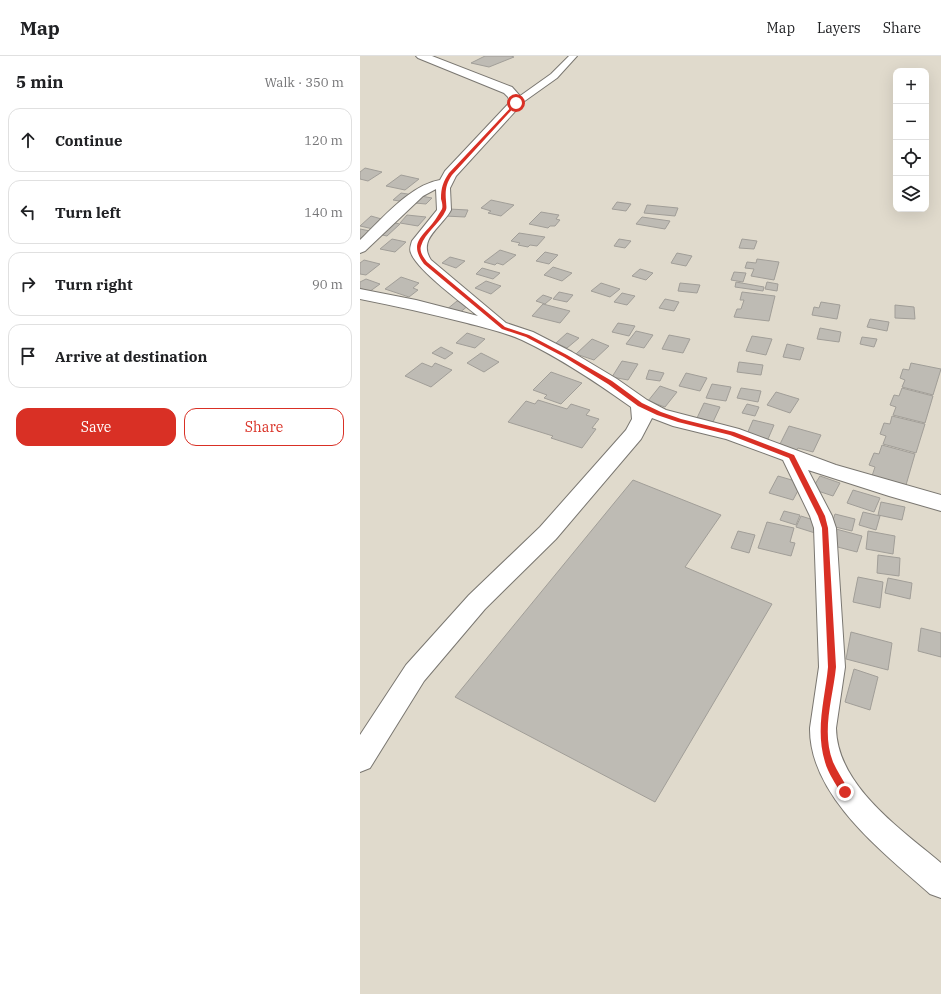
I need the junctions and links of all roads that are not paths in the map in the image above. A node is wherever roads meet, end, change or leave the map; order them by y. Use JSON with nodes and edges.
{"nodes":[{"id":1,"x":422,"y":56,"type":"edge"},
{"id":2,"x":573,"y":56,"type":"edge"},
{"id":3,"x":516,"y":103,"type":"junction"},
{"id":4,"x":445,"y":182,"type":"junction"},
{"id":5,"x":360,"y":248,"type":"edge"},
{"id":6,"x":360,"y":294,"type":"edge"},
{"id":7,"x":504,"y":328,"type":"junction"},
{"id":8,"x":640,"y":404,"type":"junction"},
{"id":9,"x":791,"y":456,"type":"junction"},
{"id":10,"x":941,"y":503,"type":"edge"},
{"id":11,"x":360,"y":759,"type":"edge"},
{"id":12,"x":941,"y":883,"type":"edge"}],
"edges":[{"from":1,"to":3,"type":"street"},
{"from":2,"to":3,"type":"lane"},
{"from":3,"to":4,"type":"street"},
{"from":4,"to":5,"type":"street"},
{"from":4,"to":7,"type":"street"},
{"from":6,"to":7,"type":"street"},
{"from":7,"to":8,"type":"street"},
{"from":8,"to":9,"type":"street"},
{"from":8,"to":11,"type":"street"},
{"from":9,"to":10,"type":"street"},
{"from":9,"to":12,"type":"street"}]}
